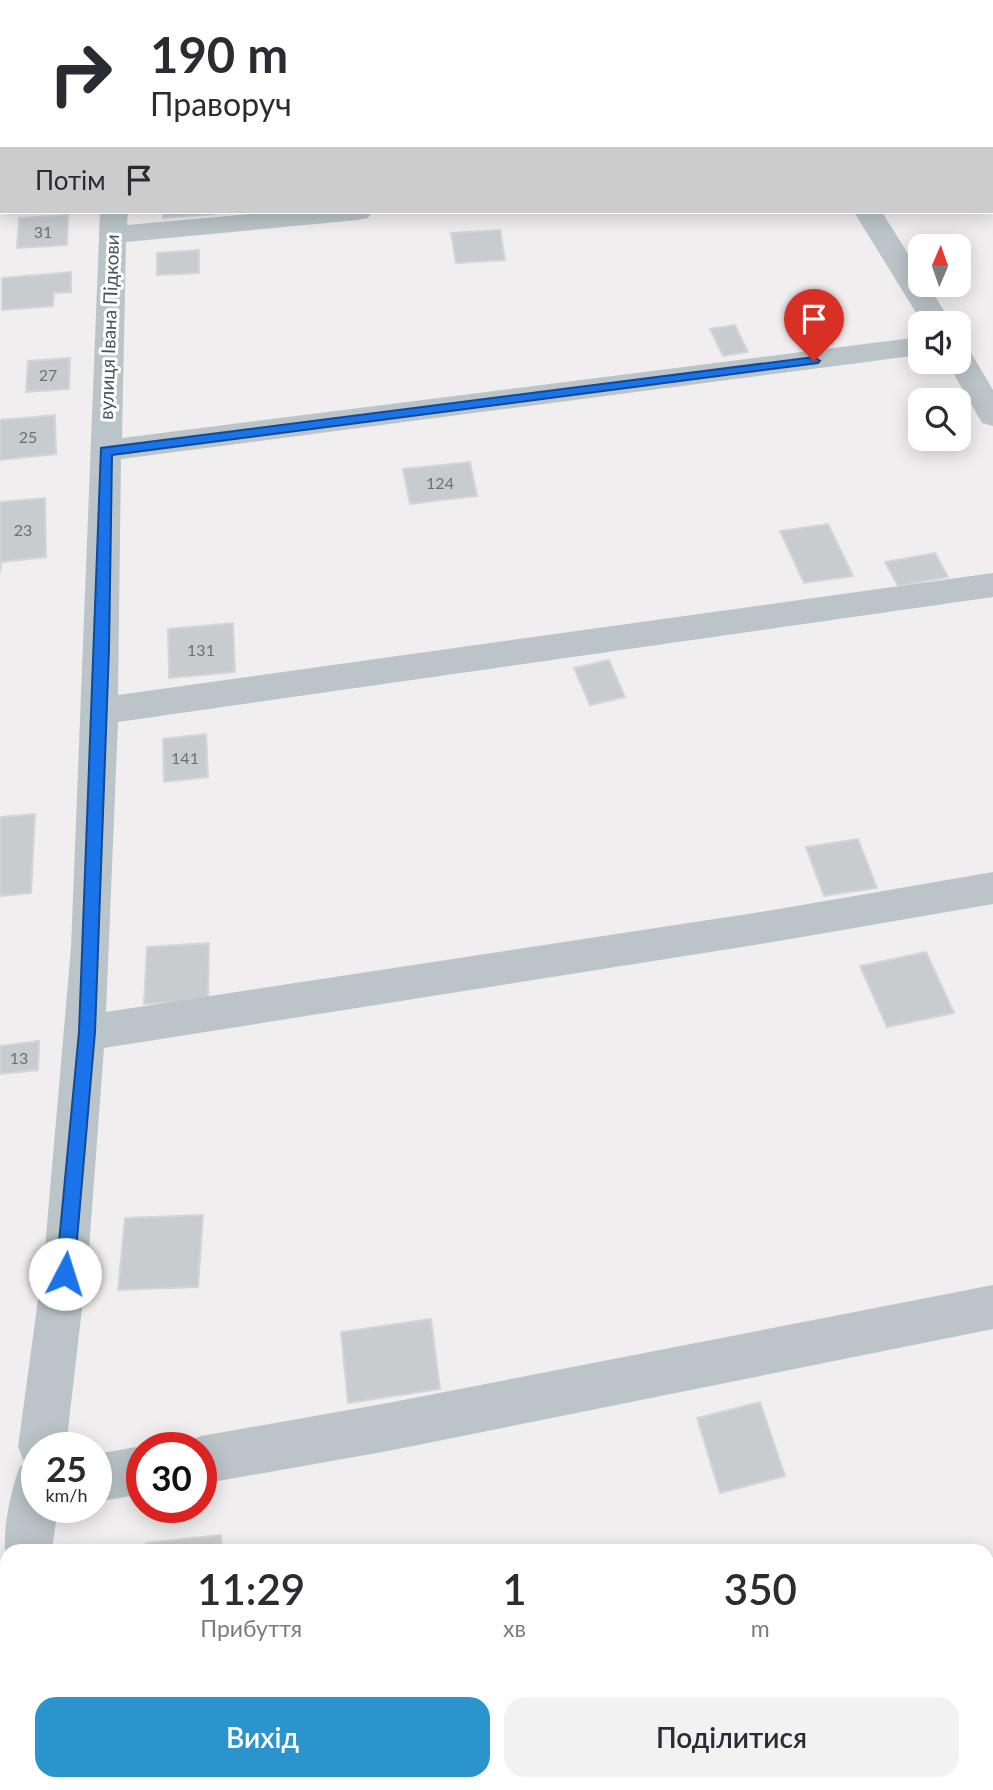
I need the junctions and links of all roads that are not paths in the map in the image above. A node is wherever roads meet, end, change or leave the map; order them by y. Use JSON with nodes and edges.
{"nodes":[{"id":1,"x":313,"y":214,"type":"edge"},
{"id":2,"x":869,"y":214,"type":"edge"},
{"id":3,"x":113,"y":223,"type":"edge"},
{"id":4,"x":931,"y":311,"type":"edge"},
{"id":5,"x":908,"y":348,"type":"edge"},
{"id":6,"x":968,"y":374,"type":"edge"},
{"id":7,"x":993,"y":416,"type":"edge"},
{"id":8,"x":105,"y":451,"type":"junction"},
{"id":9,"x":993,"y":585,"type":"edge"},
{"id":10,"x":99,"y":711,"type":"junction"},
{"id":11,"x":993,"y":888,"type":"edge"},
{"id":12,"x":87,"y":1032,"type":"junction"},
{"id":13,"x":993,"y":1307,"type":"edge"},
{"id":14,"x":44,"y":1432,"type":"edge"},
{"id":15,"x":217,"y":1457,"type":"edge"},
{"id":16,"x":31,"y":1523,"type":"edge"},
{"id":17,"x":28,"y":1544,"type":"edge"}],
"edges":[{"from":1,"to":3,"type":"street"},
{"from":2,"to":4,"type":"street"},
{"from":3,"to":8,"type":"street","name":"вулиця Івана Підкови"},
{"from":5,"to":8,"type":"street"},
{"from":6,"to":7,"type":"street"},
{"from":8,"to":10,"type":"street","name":"вулиця Івана Підкови"},
{"from":9,"to":10,"type":"street"},
{"from":10,"to":12,"type":"street","name":"вулиця Івана Підкови"},
{"from":11,"to":12,"type":"street"},
{"from":12,"to":14,"type":"street","name":"вулиця Івана Підкови"},
{"from":13,"to":15,"type":"street"},
{"from":16,"to":17,"type":"street"}]}
